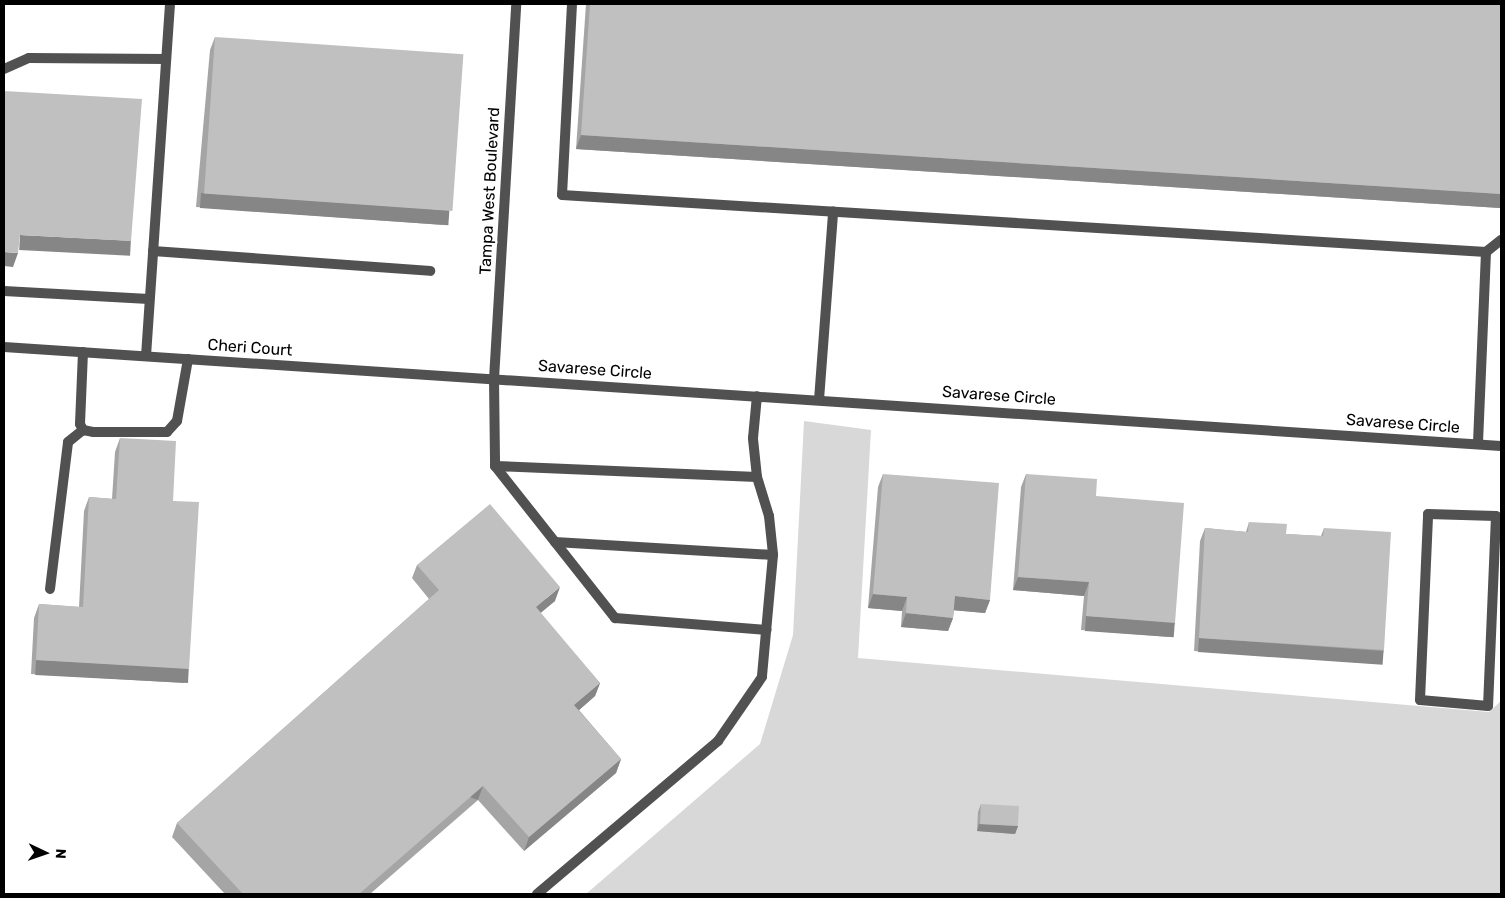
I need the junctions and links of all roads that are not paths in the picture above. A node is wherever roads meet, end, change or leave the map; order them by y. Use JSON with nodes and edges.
{"nodes":[{"id":1,"x":170,"y":4,"type":"edge"},
{"id":2,"x":516,"y":4,"type":"edge"},
{"id":3,"x":572,"y":4,"type":"edge"},
{"id":4,"x":166,"y":59,"type":"junction"},
{"id":5,"x":4,"y":69,"type":"edge"},
{"id":6,"x":833,"y":212,"type":"junction"},
{"id":7,"x":1501,"y":240,"type":"edge"},
{"id":8,"x":153,"y":251,"type":"junction"},
{"id":9,"x":1486,"y":252,"type":"junction"},
{"id":10,"x":430,"y":271,"type":"dead end"},
{"id":11,"x":4,"y":291,"type":"edge"},
{"id":12,"x":149,"y":299,"type":"junction"},
{"id":13,"x":4,"y":347,"type":"edge"},
{"id":14,"x":83,"y":352,"type":"junction"},
{"id":15,"x":146,"y":356,"type":"junction"},
{"id":16,"x":188,"y":359,"type":"junction"},
{"id":17,"x":494,"y":379,"type":"junction"},
{"id":18,"x":757,"y":396,"type":"junction"},
{"id":19,"x":819,"y":400,"type":"junction"},
{"id":20,"x":83,"y":430,"type":"junction"},
{"id":21,"x":1478,"y":444,"type":"junction"},
{"id":22,"x":1501,"y":446,"type":"edge"},
{"id":23,"x":495,"y":466,"type":"junction"},
{"id":24,"x":757,"y":477,"type":"junction"},
{"id":25,"x":555,"y":542,"type":"junction"},
{"id":26,"x":773,"y":555,"type":"junction"},
{"id":27,"x":1499,"y":568,"type":"edge"},
{"id":28,"x":50,"y":589,"type":"dead end"},
{"id":29,"x":767,"y":630,"type":"junction"},
{"id":30,"x":537,"y":894,"type":"edge"}],
"edges":[{"from":1,"to":4,"type":"street"},
{"from":2,"to":17,"type":"street","name":"Tampa West Boulevard"},
{"from":3,"to":6,"type":"street"},
{"from":4,"to":5,"type":"street"},
{"from":4,"to":8,"type":"street"},
{"from":6,"to":9,"type":"street"},
{"from":6,"to":19,"type":"street"},
{"from":7,"to":9,"type":"street"},
{"from":8,"to":10,"type":"street"},
{"from":8,"to":12,"type":"street"},
{"from":9,"to":21,"type":"street"},
{"from":11,"to":12,"type":"street"},
{"from":12,"to":15,"type":"street"},
{"from":13,"to":14,"type":"street","name":"Cheri Court"},
{"from":14,"to":15,"type":"street","name":"Cheri Court"},
{"from":14,"to":20,"type":"street"},
{"from":15,"to":16,"type":"street","name":"Cheri Court"},
{"from":16,"to":17,"type":"street","name":"Cheri Court"},
{"from":16,"to":20,"type":"street"},
{"from":17,"to":18,"type":"street","name":"Savarese Circle"},
{"from":17,"to":23,"type":"street","name":"Tampa West Boulevard"},
{"from":18,"to":19,"type":"street","name":"Savarese Circle"},
{"from":18,"to":24,"type":"street"},
{"from":19,"to":21,"type":"street","name":"Savarese Circle"},
{"from":20,"to":28,"type":"street"},
{"from":21,"to":22,"type":"street","name":"Savarese Circle"},
{"from":23,"to":24,"type":"street"},
{"from":23,"to":25,"type":"street"},
{"from":24,"to":26,"type":"street"},
{"from":25,"to":26,"type":"street"},
{"from":25,"to":29,"type":"street"},
{"from":26,"to":29,"type":"street"},
{"from":27,"to":27,"type":"street"},
{"from":29,"to":30,"type":"street"}]}
